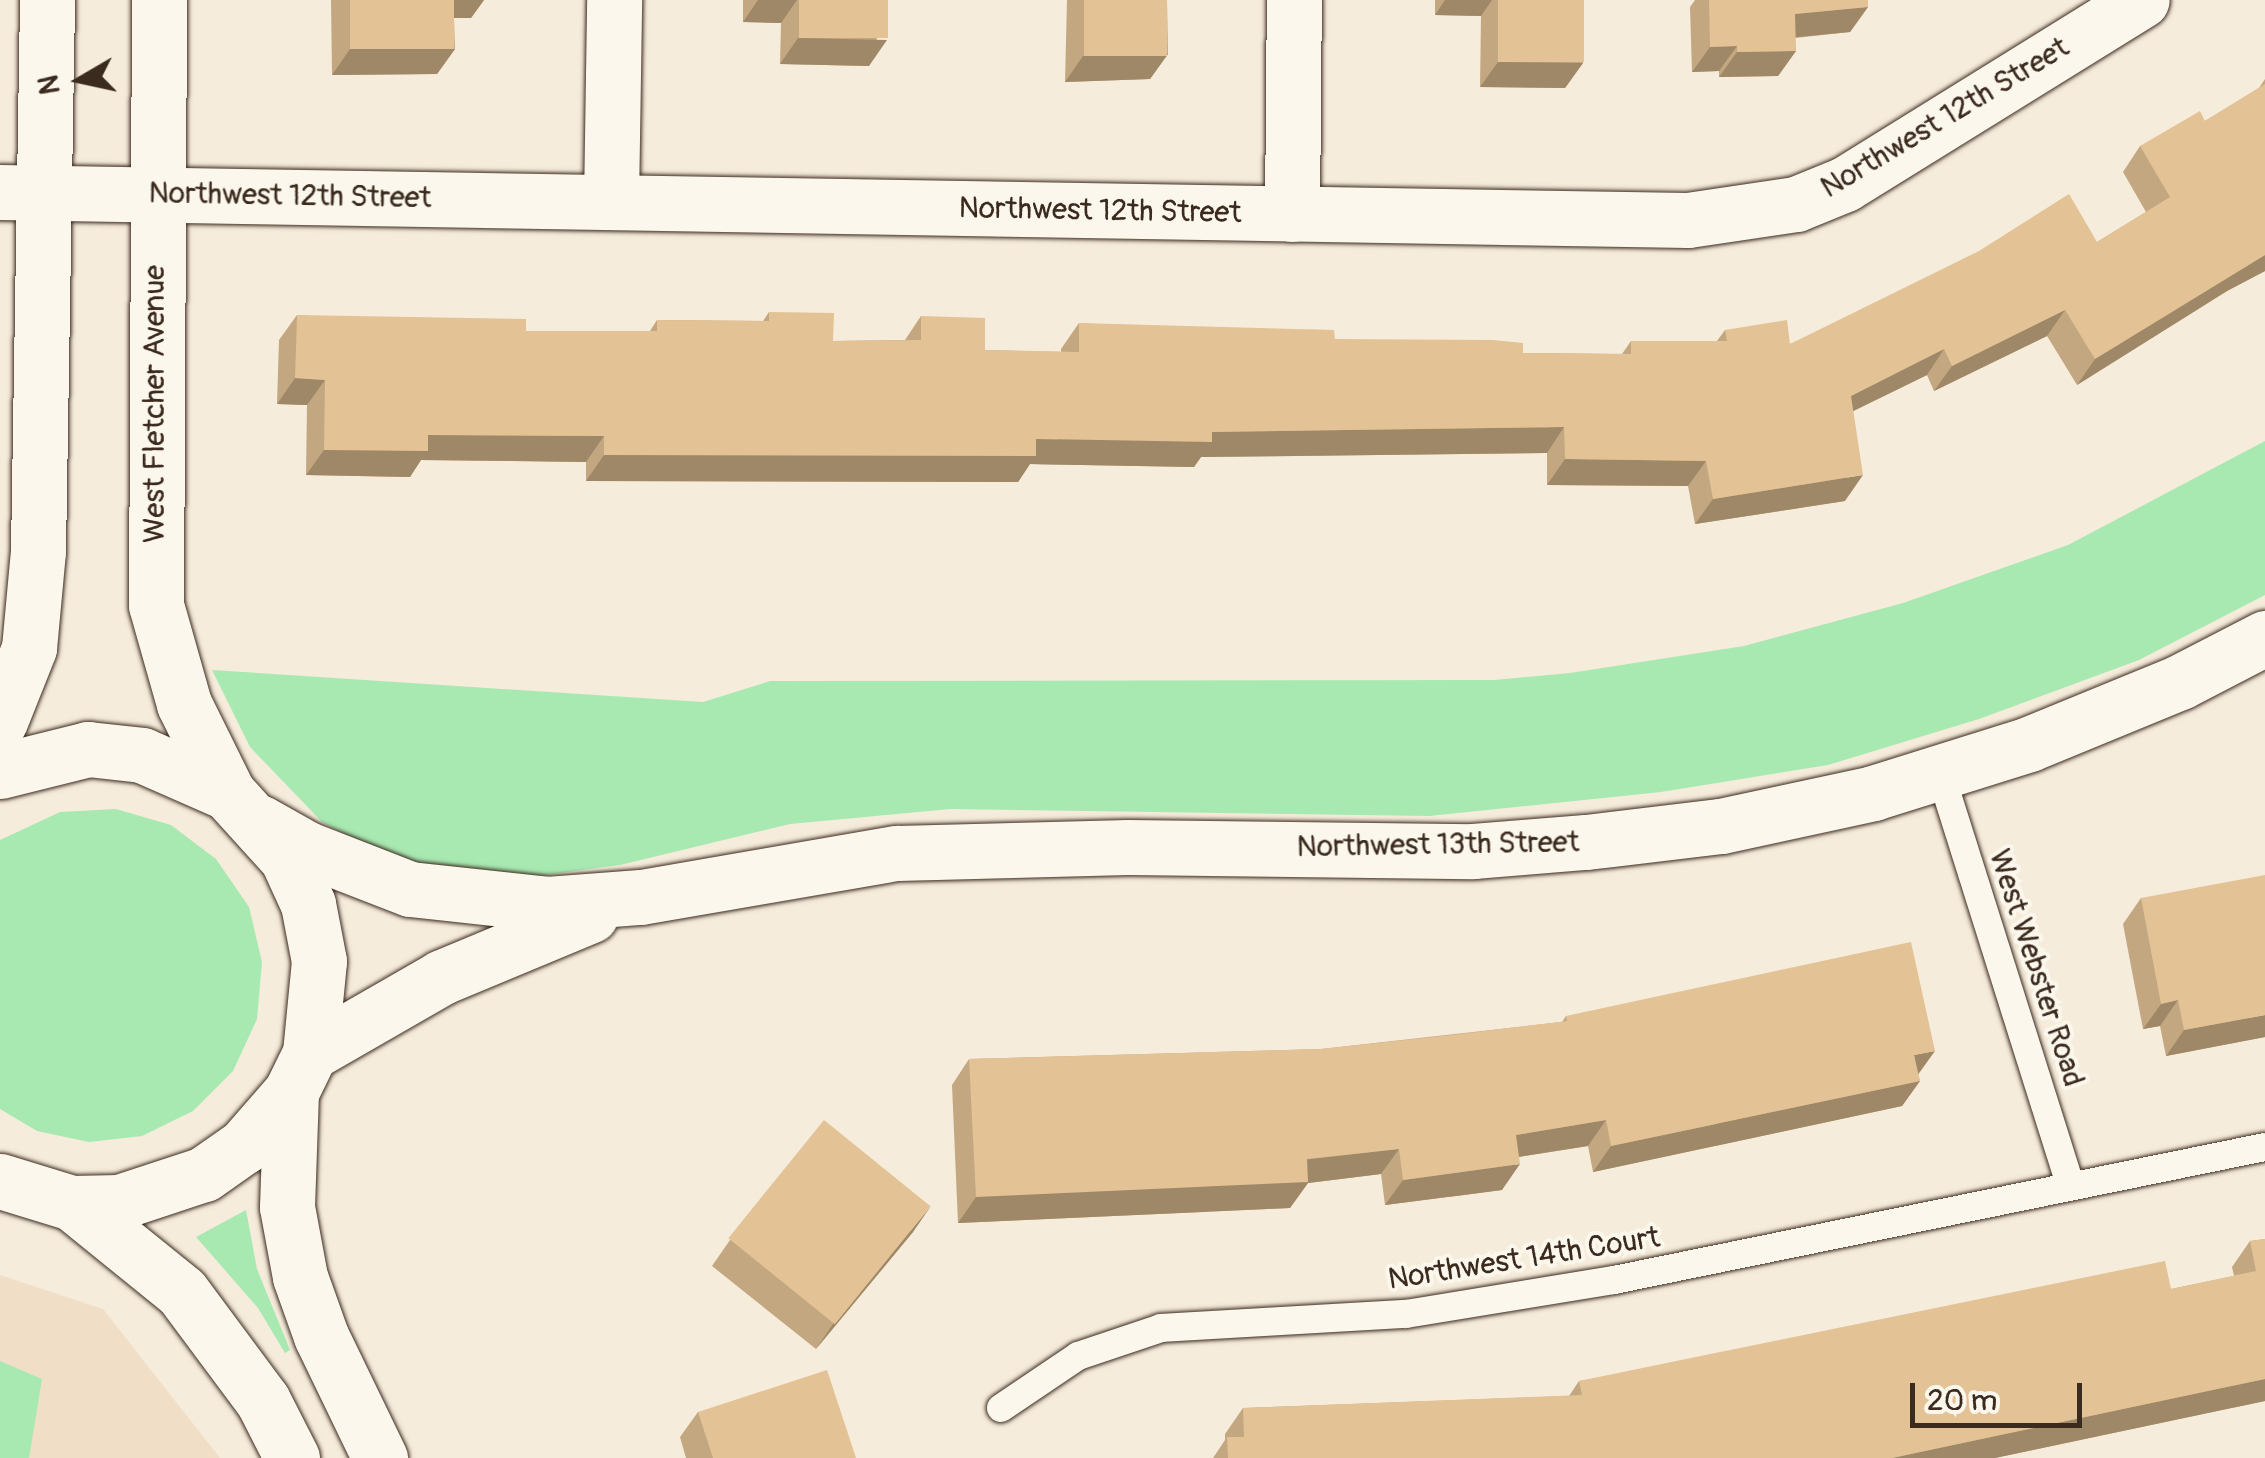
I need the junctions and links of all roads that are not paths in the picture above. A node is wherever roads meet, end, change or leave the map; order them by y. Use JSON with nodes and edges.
{"nodes":[{"id":1,"x":47,"y":0,"type":"edge"},
{"id":2,"x":159,"y":0,"type":"edge"},
{"id":3,"x":614,"y":0,"type":"edge"},
{"id":4,"x":1294,"y":0,"type":"edge"},
{"id":5,"x":2142,"y":0,"type":"edge"},
{"id":6,"x":22,"y":192,"type":"edge"},
{"id":7,"x":156,"y":193,"type":"junction"},
{"id":8,"x":611,"y":202,"type":"junction"},
{"id":9,"x":1292,"y":214,"type":"junction"},
{"id":10,"x":2265,"y":638,"type":"edge"},
{"id":11,"x":0,"y":720,"type":"edge"},
{"id":12,"x":0,"y":771,"type":"edge"},
{"id":13,"x":1940,"y":772,"type":"junction"},
{"id":14,"x":244,"y":808,"type":"junction"},
{"id":15,"x":640,"y":897,"type":"junction"},
{"id":16,"x":301,"y":1072,"type":"junction"},
{"id":17,"x":2265,"y":1148,"type":"edge"},
{"id":18,"x":0,"y":1182,"type":"edge"},
{"id":19,"x":2070,"y":1185,"type":"junction"},
{"id":20,"x":72,"y":1202,"type":"junction"},
{"id":21,"x":1001,"y":1408,"type":"dead end"},
{"id":22,"x":292,"y":1458,"type":"edge"},
{"id":23,"x":380,"y":1458,"type":"edge"}],
"edges":[{"from":1,"to":6,"type":"main road"},
{"from":2,"to":7,"type":"main road","name":"West Fletcher Avenue"},
{"from":3,"to":8,"type":"main road"},
{"from":4,"to":9,"type":"main road"},
{"from":5,"to":9,"type":"main road","name":"Northwest 12th Street"},
{"from":6,"to":7,"type":"main road","name":"Northwest 12th Street"},
{"from":6,"to":11,"type":"main road"},
{"from":7,"to":8,"type":"main road","name":"Northwest 12th Street"},
{"from":7,"to":14,"type":"main road","name":"West Fletcher Avenue"},
{"from":8,"to":9,"type":"main road","name":"Northwest 12th Street"},
{"from":10,"to":13,"type":"main road","name":"Northwest 13th Street"},
{"from":12,"to":14,"type":"main road","name":"Northwest 13th Street"},
{"from":13,"to":15,"type":"main road","name":"Northwest 13th Street"},
{"from":13,"to":19,"type":"lane","name":"West Webster Road"},
{"from":14,"to":15,"type":"main road","name":"Northwest 13th Street"},
{"from":14,"to":16,"type":"main road","name":"West Fletcher Avenue"},
{"from":15,"to":16,"type":"main road","name":"Northwest 13th Street"},
{"from":16,"to":20,"type":"main road","name":"Northwest 13th Street"},
{"from":16,"to":23,"type":"main road"},
{"from":17,"to":19,"type":"lane","name":"Northwest 14th Court"},
{"from":18,"to":20,"type":"main road"},
{"from":19,"to":21,"type":"lane","name":"Northwest 14th Court"},
{"from":20,"to":22,"type":"main road"}]}
